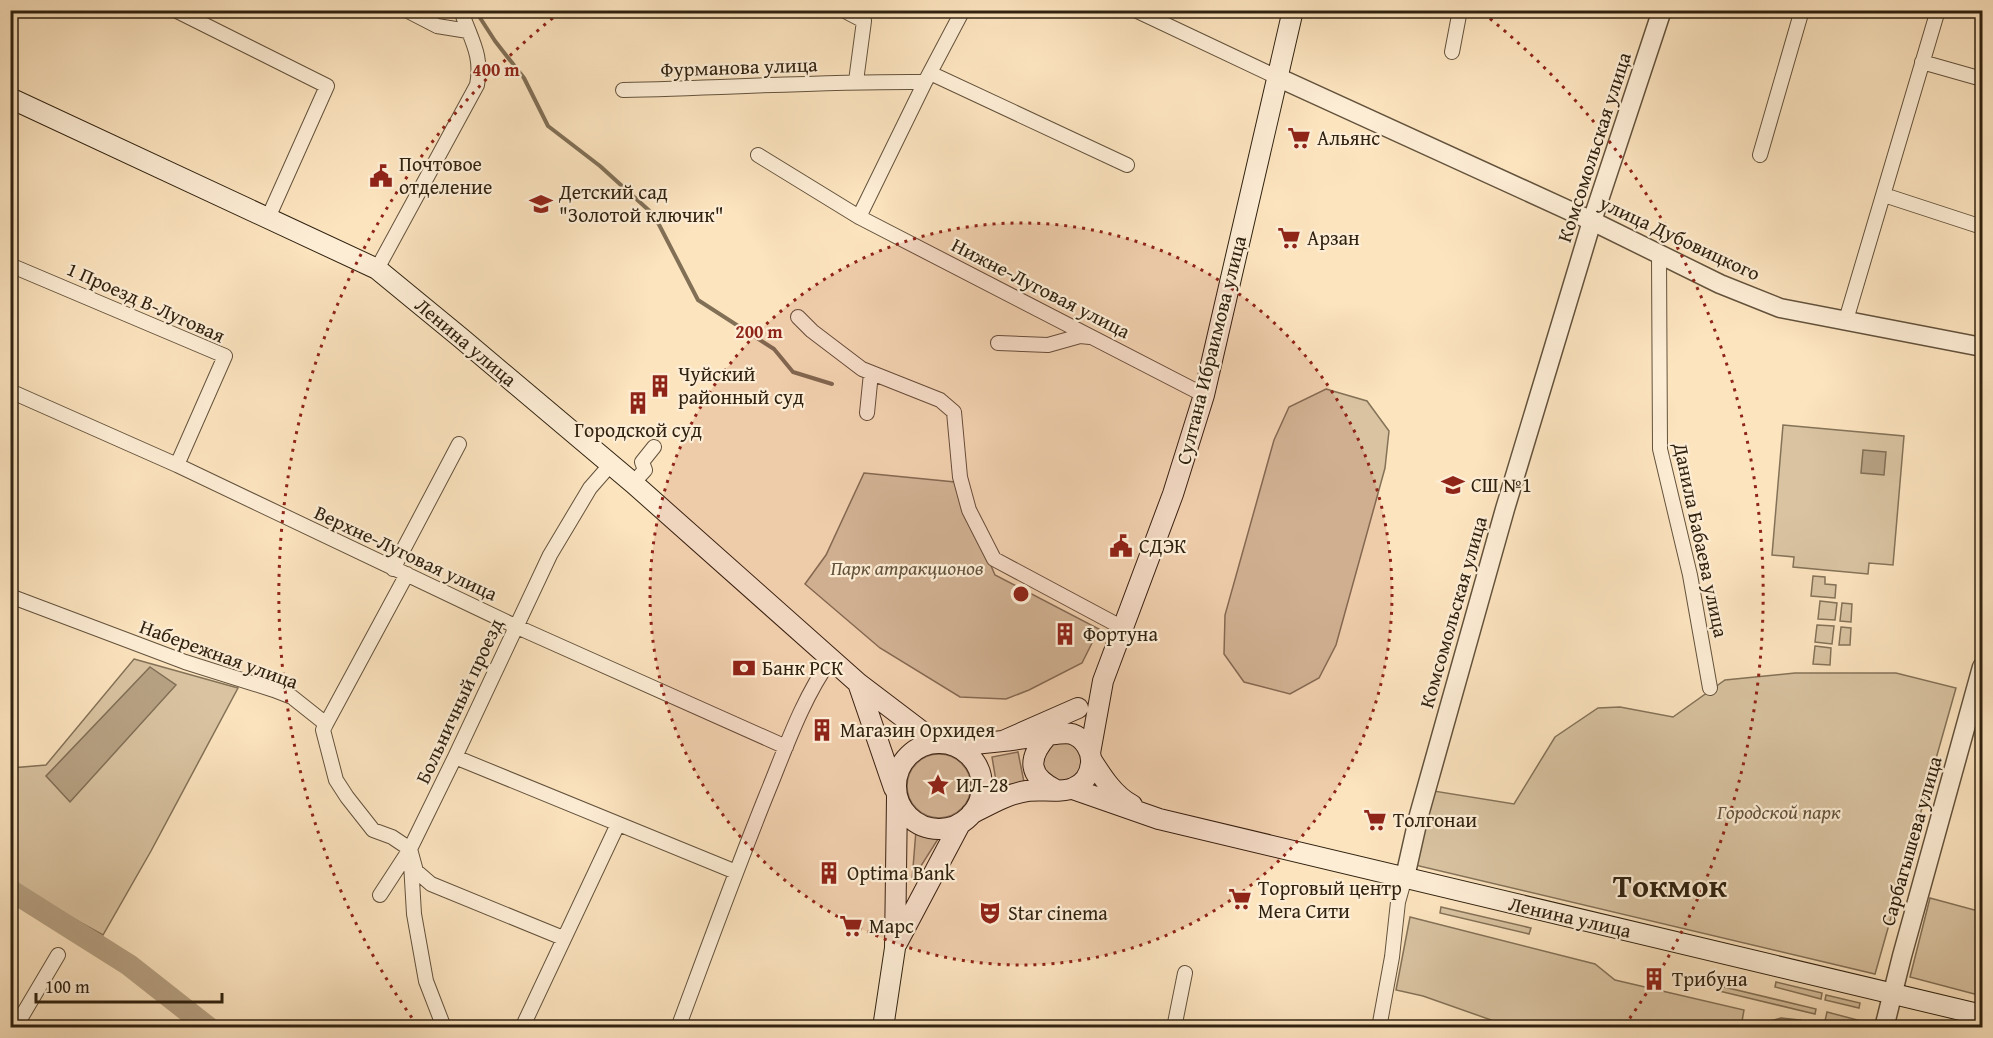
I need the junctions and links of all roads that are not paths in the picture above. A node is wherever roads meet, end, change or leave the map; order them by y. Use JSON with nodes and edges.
{"nodes":[{"id":1,"x":174,"y":10,"type":"edge"},
{"id":2,"x":406,"y":10,"type":"edge"},
{"id":3,"x":461,"y":10,"type":"edge"},
{"id":4,"x":843,"y":10,"type":"edge"},
{"id":5,"x":963,"y":10,"type":"edge"},
{"id":6,"x":1135,"y":10,"type":"edge"},
{"id":7,"x":1293,"y":10,"type":"edge"},
{"id":8,"x":1461,"y":10,"type":"edge"},
{"id":9,"x":1662,"y":10,"type":"edge"},
{"id":10,"x":1802,"y":10,"type":"edge"},
{"id":11,"x":1938,"y":10,"type":"edge"},
{"id":12,"x":197,"y":15,"type":"edge"},
{"id":13,"x":468,"y":31,"type":"junction"},
{"id":14,"x":1452,"y":52,"type":"dead end"},
{"id":15,"x":1922,"y":62,"type":"junction"},
{"id":16,"x":928,"y":77,"type":"junction"},
{"id":17,"x":1277,"y":77,"type":"junction"},
{"id":18,"x":1983,"y":79,"type":"edge"},
{"id":19,"x":856,"y":81,"type":"junction"},
{"id":20,"x":623,"y":90,"type":"dead end"},
{"id":21,"x":10,"y":98,"type":"edge"},
{"id":22,"x":758,"y":154,"type":"dead end"},
{"id":23,"x":1760,"y":155,"type":"dead end"},
{"id":24,"x":1127,"y":165,"type":"dead end"},
{"id":25,"x":1884,"y":195,"type":"junction"},
{"id":26,"x":859,"y":217,"type":"junction"},
{"id":27,"x":268,"y":218,"type":"junction"},
{"id":28,"x":1592,"y":222,"type":"junction"},
{"id":29,"x":1983,"y":227,"type":"edge"},
{"id":30,"x":1659,"y":256,"type":"junction"},
{"id":31,"x":10,"y":265,"type":"edge"},
{"id":32,"x":377,"y":269,"type":"junction"},
{"id":33,"x":798,"y":317,"type":"dead end"},
{"id":34,"x":1846,"y":320,"type":"junction"},
{"id":35,"x":1094,"y":338,"type":"junction"},
{"id":36,"x":998,"y":344,"type":"dead end"},
{"id":37,"x":1983,"y":347,"type":"edge"},
{"id":38,"x":871,"y":373,"type":"junction"},
{"id":39,"x":10,"y":391,"type":"edge"},
{"id":40,"x":1204,"y":394,"type":"junction"},
{"id":41,"x":867,"y":413,"type":"dead end"},
{"id":42,"x":459,"y":444,"type":"dead end"},
{"id":43,"x":654,"y":447,"type":"dead end"},
{"id":44,"x":611,"y":464,"type":"junction"},
{"id":45,"x":177,"y":465,"type":"junction"},
{"id":46,"x":633,"y":483,"type":"junction"},
{"id":47,"x":393,"y":569,"type":"junction"},
{"id":48,"x":407,"y":574,"type":"junction"},
{"id":49,"x":10,"y":596,"type":"edge"},
{"id":50,"x":515,"y":626,"type":"junction"},
{"id":51,"x":1124,"y":628,"type":"junction"},
{"id":52,"x":831,"y":659,"type":"junction"},
{"id":53,"x":1983,"y":667,"type":"edge"},
{"id":54,"x":1103,"y":681,"type":"junction"},
{"id":55,"x":858,"y":683,"type":"junction"},
{"id":56,"x":1710,"y":688,"type":"dead end"},
{"id":57,"x":881,"y":701,"type":"junction"},
{"id":58,"x":1078,"y":708,"type":"junction"},
{"id":59,"x":1097,"y":717,"type":"junction"},
{"id":60,"x":326,"y":724,"type":"junction"},
{"id":61,"x":1050,"y":735,"type":"junction"},
{"id":62,"x":1003,"y":741,"type":"junction"},
{"id":63,"x":941,"y":743,"type":"junction"},
{"id":64,"x":974,"y":744,"type":"junction"},
{"id":65,"x":786,"y":747,"type":"junction"},
{"id":66,"x":1091,"y":756,"type":"junction"},
{"id":67,"x":455,"y":757,"type":"junction"},
{"id":68,"x":1102,"y":777,"type":"junction"},
{"id":69,"x":1064,"y":790,"type":"junction"},
{"id":70,"x":896,"y":794,"type":"junction"},
{"id":71,"x":965,"y":819,"type":"junction"},
{"id":72,"x":1159,"y":819,"type":"junction"},
{"id":73,"x":618,"y":824,"type":"junction"},
{"id":74,"x":410,"y":849,"type":"junction"},
{"id":75,"x":736,"y":872,"type":"junction"},
{"id":76,"x":1405,"y":877,"type":"junction"},
{"id":77,"x":380,"y":895,"type":"dead end"},
{"id":78,"x":563,"y":938,"type":"junction"},
{"id":79,"x":895,"y":948,"type":"junction"},
{"id":80,"x":58,"y":956,"type":"dead end"},
{"id":81,"x":1185,"y":973,"type":"dead end"},
{"id":82,"x":1892,"y":993,"type":"junction"},
{"id":83,"x":1983,"y":1015,"type":"edge"},
{"id":84,"x":15,"y":1025,"type":"edge"},
{"id":85,"x":447,"y":1028,"type":"edge"},
{"id":86,"x":522,"y":1028,"type":"edge"},
{"id":87,"x":678,"y":1028,"type":"edge"},
{"id":88,"x":883,"y":1028,"type":"edge"},
{"id":89,"x":1174,"y":1028,"type":"edge"},
{"id":90,"x":1379,"y":1028,"type":"edge"},
{"id":91,"x":1884,"y":1028,"type":"edge"}],
"edges":[{"from":1,"to":12,"type":"street"},
{"from":2,"to":13,"type":"street"},
{"from":3,"to":13,"type":"street"},
{"from":4,"to":19,"type":"street"},
{"from":5,"to":16,"type":"street"},
{"from":6,"to":17,"type":"street"},
{"from":7,"to":17,"type":"main road","name":"Султана Ибраимова улица"},
{"from":8,"to":14,"type":"street"},
{"from":9,"to":28,"type":"street","name":"Комсомольская улица"},
{"from":10,"to":23,"type":"street"},
{"from":11,"to":15,"type":"street"},
{"from":12,"to":27,"type":"street"},
{"from":13,"to":32,"type":"street"},
{"from":15,"to":18,"type":"street"},
{"from":15,"to":25,"type":"street"},
{"from":16,"to":19,"type":"street","name":"Фурманова улица"},
{"from":16,"to":24,"type":"street","name":"Фурманова улица"},
{"from":16,"to":26,"type":"street"},
{"from":17,"to":28,"type":"street","name":"улица Дубовицкого"},
{"from":17,"to":40,"type":"main road","name":"Султана Ибраимова улица"},
{"from":19,"to":20,"type":"street","name":"Фурманова улица"},
{"from":21,"to":27,"type":"main road","name":"Ленина улица"},
{"from":22,"to":26,"type":"street","name":"Нижне-Луговая улица"},
{"from":25,"to":29,"type":"street"},
{"from":25,"to":34,"type":"street"},
{"from":26,"to":35,"type":"street","name":"Нижне-Луговая улица"},
{"from":27,"to":32,"type":"main road","name":"Ленина улица"},
{"from":28,"to":30,"type":"street","name":"улица Дубовицкого"},
{"from":28,"to":76,"type":"street","name":"Комсомольская улица"},
{"from":30,"to":34,"type":"street","name":"улица Дубовицкого"},
{"from":30,"to":56,"type":"street","name":"Данила Бабаева улица"},
{"from":31,"to":45,"type":"street","name":"1 Проезд В-Луговая"},
{"from":32,"to":44,"type":"main road","name":"Ленина улица"},
{"from":33,"to":38,"type":"street"},
{"from":34,"to":37,"type":"street","name":"улица Дубовицкого"},
{"from":35,"to":36,"type":"street"},
{"from":35,"to":40,"type":"street","name":"Нижне-Луговая улица"},
{"from":38,"to":41,"type":"street"},
{"from":38,"to":51,"type":"street"},
{"from":39,"to":45,"type":"street","name":"Верхне-Луговая улица"},
{"from":40,"to":51,"type":"main road","name":"Султана Ибраимова улица"},
{"from":42,"to":47,"type":"street"},
{"from":43,"to":46,"type":"street"},
{"from":44,"to":46,"type":"main road","name":"Ленина улица"},
{"from":44,"to":50,"type":"street","name":"Больничный проезд"},
{"from":45,"to":47,"type":"street","name":"Верхне-Луговая улица"},
{"from":46,"to":52,"type":"main road","name":"Ленина улица"},
{"from":47,"to":48,"type":"street","name":"Верхне-Луговая улица"},
{"from":48,"to":50,"type":"street","name":"Верхне-Луговая улица"},
{"from":48,"to":60,"type":"street"},
{"from":49,"to":60,"type":"street","name":"Набережная улица"},
{"from":50,"to":65,"type":"street","name":"Верхне-Луговая улица"},
{"from":50,"to":67,"type":"street","name":"Больничный проезд"},
{"from":51,"to":54,"type":"main road","name":"Султана Ибраимова улица"},
{"from":52,"to":55,"type":"main road","name":"Ленина улица"},
{"from":52,"to":65,"type":"street"},
{"from":53,"to":82,"type":"street","name":"Сарбагышева улица"},
{"from":54,"to":58,"type":"main road"},
{"from":54,"to":59,"type":"main road"},
{"from":55,"to":57,"type":"main road","name":"Ленина улица"},
{"from":55,"to":70,"type":"main road"},
{"from":57,"to":63,"type":"main road"},
{"from":57,"to":64,"type":"main road"},
{"from":58,"to":61,"type":"main road"},
{"from":58,"to":62,"type":"main road"},
{"from":59,"to":66,"type":"main road"},
{"from":59,"to":68,"type":"main road"},
{"from":60,"to":74,"type":"street"},
{"from":61,"to":62,"type":"main road"},
{"from":61,"to":66,"type":"main road"},
{"from":61,"to":69,"type":"main road"},
{"from":62,"to":64,"type":"main road"},
{"from":63,"to":64,"type":"main road"},
{"from":63,"to":70,"type":"main road"},
{"from":63,"to":71,"type":"main road"},
{"from":65,"to":75,"type":"street"},
{"from":66,"to":68,"type":"main road"},
{"from":66,"to":69,"type":"main road"},
{"from":67,"to":73,"type":"street"},
{"from":67,"to":74,"type":"street","name":"Больничный проезд"},
{"from":68,"to":72,"type":"main road"},
{"from":69,"to":71,"type":"main road"},
{"from":69,"to":72,"type":"main road"},
{"from":70,"to":71,"type":"main road"},
{"from":70,"to":79,"type":"main road"},
{"from":71,"to":79,"type":"main road"},
{"from":72,"to":76,"type":"main road","name":"Ленина улица"},
{"from":73,"to":75,"type":"street"},
{"from":73,"to":78,"type":"street"},
{"from":74,"to":77,"type":"street","name":"Больничный проезд"},
{"from":74,"to":78,"type":"street"},
{"from":74,"to":85,"type":"street"},
{"from":75,"to":87,"type":"street"},
{"from":76,"to":82,"type":"main road","name":"Ленина улица"},
{"from":76,"to":90,"type":"street","name":"Комсомольская улица"},
{"from":78,"to":86,"type":"street"},
{"from":79,"to":88,"type":"main road"},
{"from":80,"to":84,"type":"street"},
{"from":81,"to":89,"type":"street"},
{"from":82,"to":83,"type":"main road","name":"Ленина улица"},
{"from":82,"to":91,"type":"street","name":"Сарбагышева улица"}]}
